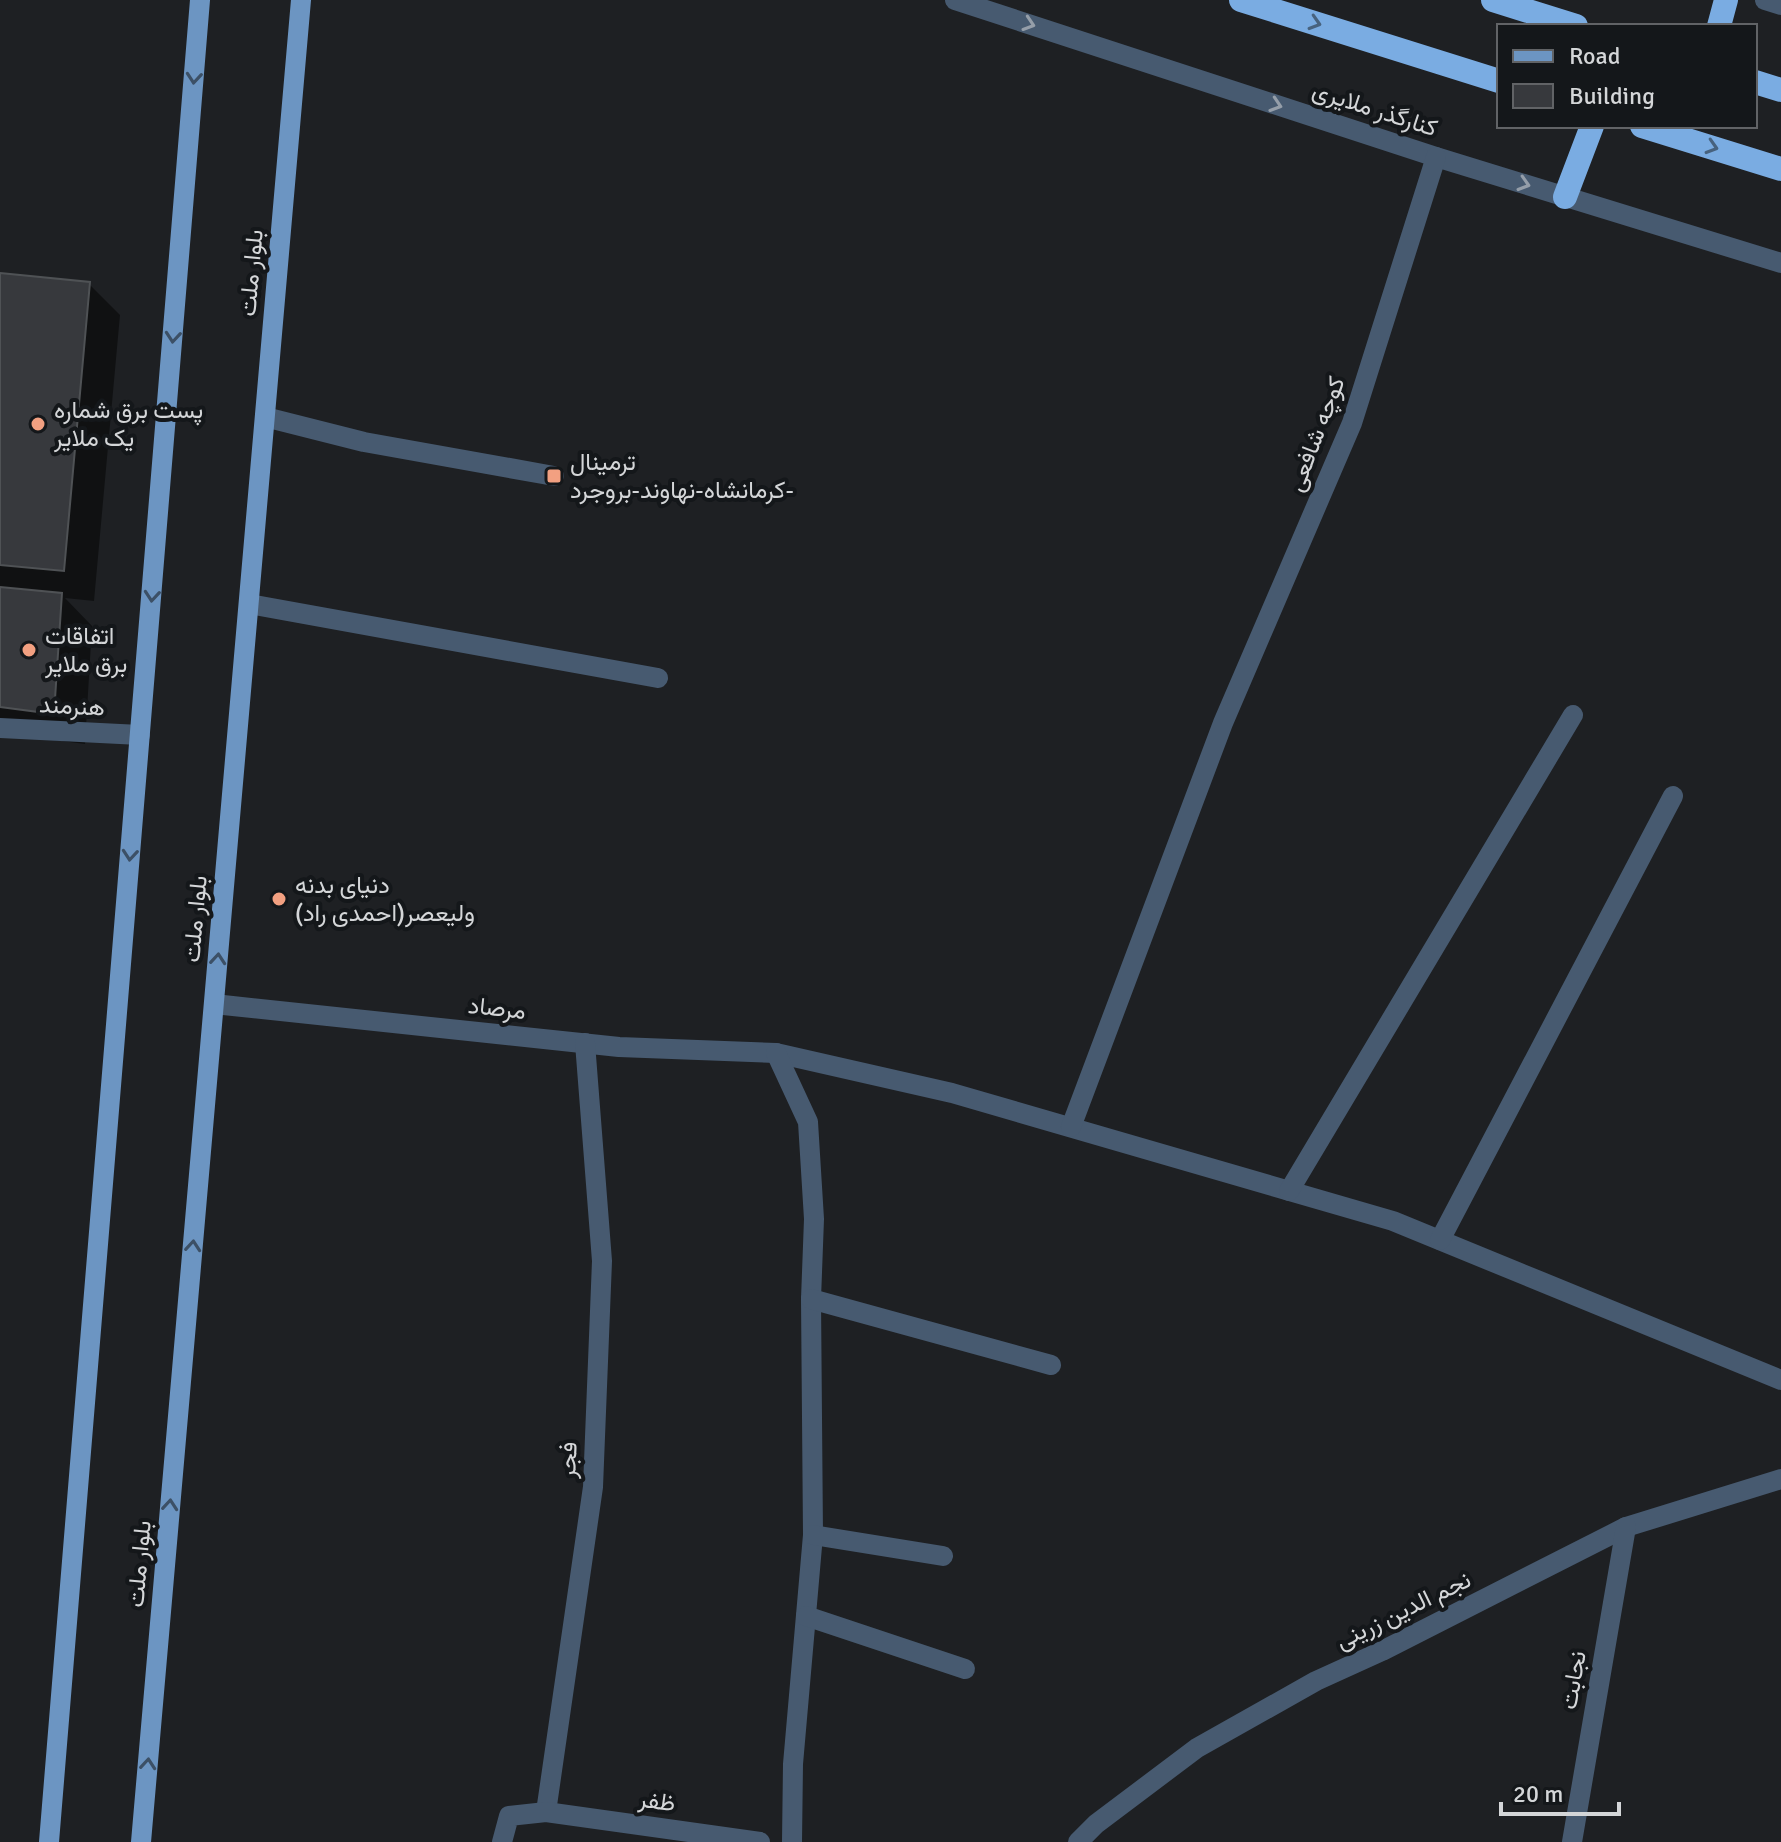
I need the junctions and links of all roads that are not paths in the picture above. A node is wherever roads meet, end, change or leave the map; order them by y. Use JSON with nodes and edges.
{"nodes":[{"id":1,"x":955,"y":0,"type":"edge"},
{"id":2,"x":1241,"y":0,"type":"edge"},
{"id":3,"x":1493,"y":0,"type":"edge"},
{"id":4,"x":1726,"y":0,"type":"edge"},
{"id":5,"x":1765,"y":0,"type":"edge"},
{"id":6,"x":203,"y":2,"type":"edge"},
{"id":7,"x":297,"y":5,"type":"edge"},
{"id":8,"x":1781,"y":5,"type":"edge"},
{"id":9,"x":1570,"y":24,"type":"edge"},
{"id":10,"x":1720,"y":24,"type":"edge"},
{"id":11,"x":1497,"y":80,"type":"edge"},
{"id":12,"x":1757,"y":83,"type":"edge"},
{"id":13,"x":1781,"y":90,"type":"edge"},
{"id":14,"x":1591,"y":128,"type":"edge"},
{"id":15,"x":1648,"y":128,"type":"edge"},
{"id":16,"x":1436,"y":157,"type":"junction"},
{"id":17,"x":1781,"y":169,"type":"edge"},
{"id":18,"x":1565,"y":197,"type":"junction"},
{"id":19,"x":1781,"y":263,"type":"edge"},
{"id":20,"x":265,"y":417,"type":"junction"},
{"id":21,"x":554,"y":476,"type":"dead end"},
{"id":22,"x":249,"y":604,"type":"junction"},
{"id":23,"x":658,"y":678,"type":"dead end"},
{"id":24,"x":1573,"y":715,"type":"dead end"},
{"id":25,"x":0,"y":728,"type":"edge"},
{"id":26,"x":140,"y":735,"type":"junction"},
{"id":27,"x":1673,"y":796,"type":"dead end"},
{"id":28,"x":214,"y":1004,"type":"junction"},
{"id":29,"x":585,"y":1043,"type":"junction"},
{"id":30,"x":776,"y":1053,"type":"junction"},
{"id":31,"x":1071,"y":1127,"type":"junction"},
{"id":32,"x":1289,"y":1191,"type":"junction"},
{"id":33,"x":1440,"y":1240,"type":"junction"},
{"id":34,"x":811,"y":1299,"type":"junction"},
{"id":35,"x":1051,"y":1365,"type":"dead end"},
{"id":36,"x":1781,"y":1380,"type":"edge"},
{"id":37,"x":1781,"y":1479,"type":"edge"},
{"id":38,"x":1626,"y":1527,"type":"junction"},
{"id":39,"x":813,"y":1535,"type":"junction"},
{"id":40,"x":943,"y":1556,"type":"dead end"},
{"id":41,"x":806,"y":1616,"type":"junction"},
{"id":42,"x":965,"y":1669,"type":"dead end"},
{"id":43,"x":546,"y":1812,"type":"junction"},
{"id":44,"x":49,"y":1842,"type":"edge"},
{"id":45,"x":141,"y":1842,"type":"edge"},
{"id":46,"x":502,"y":1842,"type":"edge"},
{"id":47,"x":760,"y":1842,"type":"edge"},
{"id":48,"x":792,"y":1842,"type":"edge"},
{"id":49,"x":1078,"y":1842,"type":"edge"},
{"id":50,"x":1572,"y":1842,"type":"edge"}],
"edges":[{"from":1,"to":16,"type":"street","name":"کنارگذر ملایری","one_way":true},
{"from":2,"to":11,"type":"highway","one_way":true},
{"from":3,"to":9,"type":"highway"},
{"from":4,"to":10,"type":"highway"},
{"from":5,"to":8,"type":"street"},
{"from":6,"to":26,"type":"main road","one_way":true},
{"from":7,"to":20,"type":"main road","name":"بلوار ملت"},
{"from":12,"to":13,"type":"highway"},
{"from":14,"to":18,"type":"highway"},
{"from":15,"to":17,"type":"highway","one_way":true},
{"from":16,"to":18,"type":"street","name":"کنارگذر ملایری","one_way":true},
{"from":16,"to":31,"type":"street","name":"کوچه شافعی"},
{"from":18,"to":19,"type":"street","name":"کنارگذر ملایری"},
{"from":20,"to":21,"type":"street"},
{"from":20,"to":22,"type":"main road","name":"بلوار ملت"},
{"from":22,"to":23,"type":"street"},
{"from":28,"to":22,"type":"main road","name":"بلوار ملت","one_way":true},
{"from":24,"to":32,"type":"street"},
{"from":25,"to":26,"type":"street","name":"هنرمند"},
{"from":26,"to":44,"type":"main road","one_way":true},
{"from":27,"to":33,"type":"street"},
{"from":28,"to":29,"type":"street","name":"مرصاد"},
{"from":45,"to":28,"type":"main road","name":"بلوار ملت","one_way":true},
{"from":29,"to":30,"type":"street","name":"مرصاد"},
{"from":29,"to":43,"type":"street","name":"فجر"},
{"from":30,"to":31,"type":"street","name":"مرصاد"},
{"from":30,"to":34,"type":"street"},
{"from":31,"to":32,"type":"street","name":"مرصاد"},
{"from":32,"to":33,"type":"street","name":"مرصاد"},
{"from":33,"to":36,"type":"street","name":"مرصاد"},
{"from":34,"to":35,"type":"street"},
{"from":34,"to":39,"type":"street"},
{"from":37,"to":38,"type":"street","name":"نجم الدین زرینی"},
{"from":38,"to":49,"type":"street","name":"نجم الدین زرینی"},
{"from":38,"to":50,"type":"street","name":"نجابت"},
{"from":39,"to":40,"type":"street"},
{"from":39,"to":41,"type":"street"},
{"from":41,"to":42,"type":"street"},
{"from":41,"to":48,"type":"street"},
{"from":43,"to":46,"type":"street"},
{"from":43,"to":47,"type":"street","name":"ظفر"}]}
